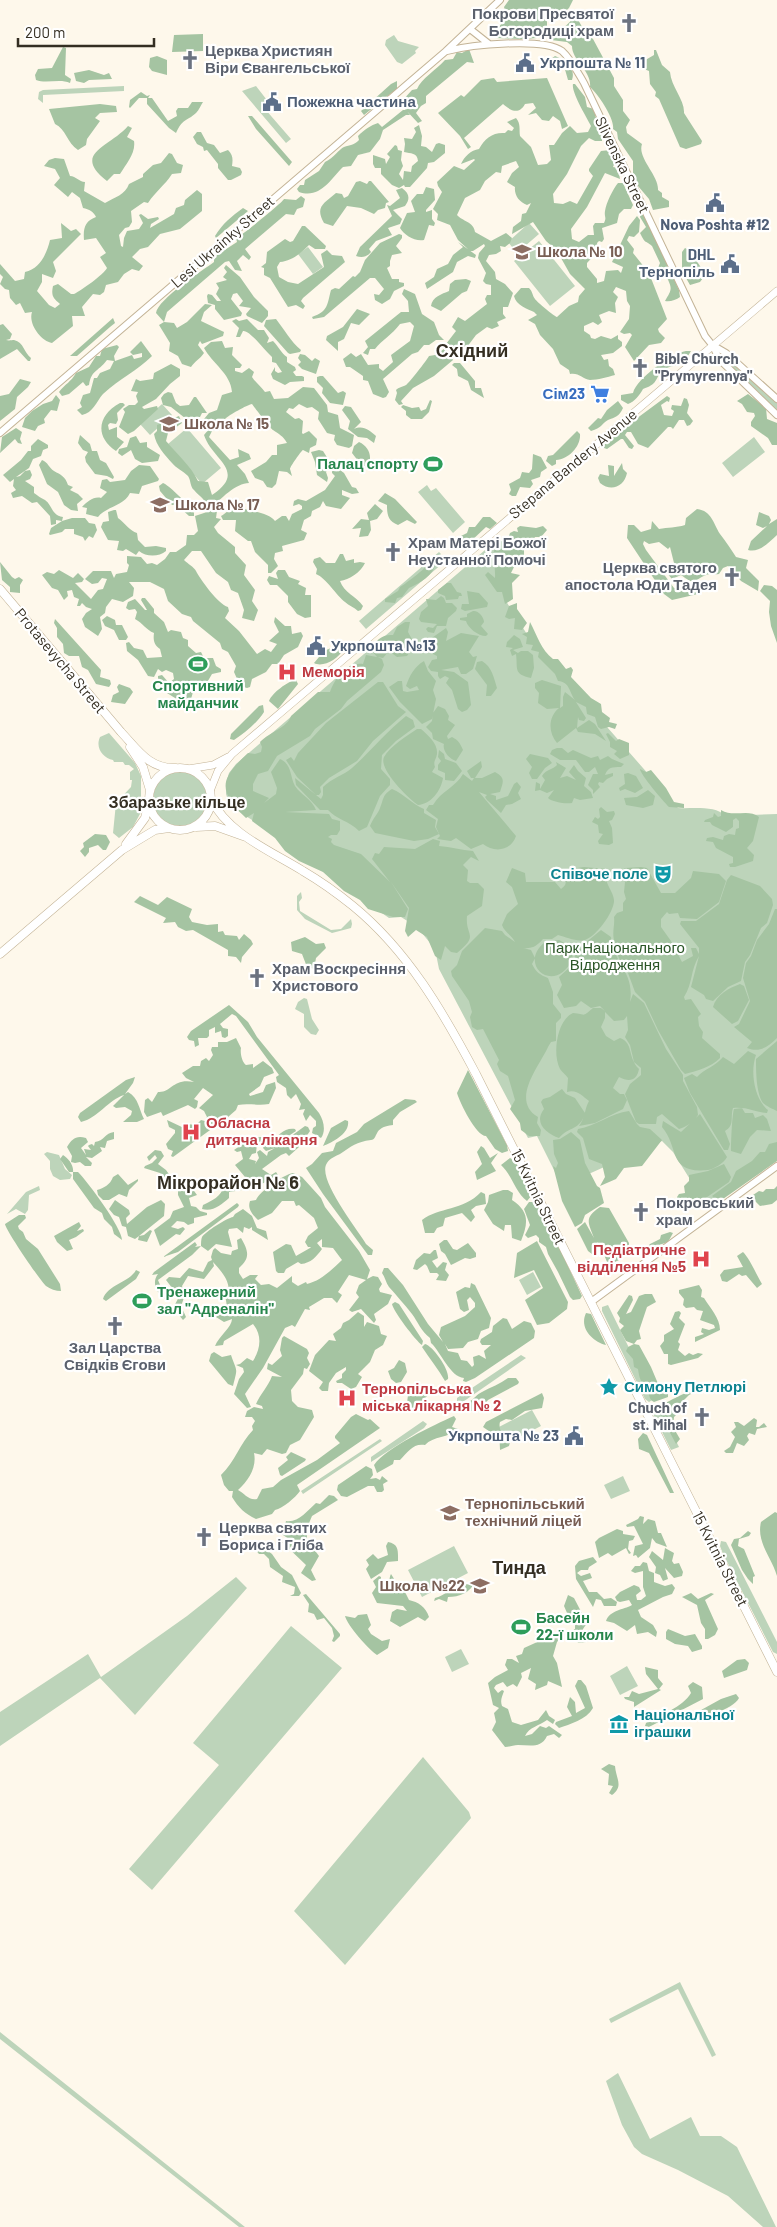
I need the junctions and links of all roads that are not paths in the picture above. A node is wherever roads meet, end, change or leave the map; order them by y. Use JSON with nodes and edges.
{"nodes":[{"id":1,"x":500,"y":0,"type":"edge"},
{"id":2,"x":472,"y":32,"type":"junction"},
{"id":3,"x":463,"y":35,"type":"junction"},
{"id":4,"x":490,"y":44,"type":"junction"},
{"id":5,"x":470,"y":45,"type":"junction"},
{"id":6,"x":446,"y":51,"type":"junction"},
{"id":7,"x":777,"y":291,"type":"edge"},
{"id":8,"x":712,"y":346,"type":"junction"},
{"id":9,"x":777,"y":399,"type":"edge"},
{"id":10,"x":777,"y":415,"type":"edge"},
{"id":11,"x":0,"y":433,"type":"edge"},
{"id":12,"x":0,"y":589,"type":"edge"},
{"id":13,"x":121,"y":732,"type":"junction"},
{"id":14,"x":232,"y":754,"type":"junction"},
{"id":15,"x":176,"y":768,"type":"junction"},
{"id":16,"x":188,"y":769,"type":"junction"},
{"id":17,"x":150,"y":791,"type":"junction"},
{"id":18,"x":211,"y":795,"type":"junction"},
{"id":19,"x":149,"y":800,"type":"junction"},
{"id":20,"x":193,"y":827,"type":"junction"},
{"id":21,"x":169,"y":828,"type":"junction"},
{"id":22,"x":250,"y":839,"type":"junction"},
{"id":23,"x":122,"y":850,"type":"junction"},
{"id":24,"x":0,"y":954,"type":"edge"},
{"id":25,"x":777,"y":1166,"type":"edge"},
{"id":26,"x":591,"y":1302,"type":"junction"},
{"id":27,"x":776,"y":1669,"type":"edge"}],
"edges":[{"from":1,"to":2,"type":"main road","name":"Lesi Ukrainky Street"},
{"from":2,"to":3,"type":"main road","name":"Lesi Ukrainky Street"},
{"from":2,"to":4,"type":"main road"},
{"from":2,"to":5,"type":"main road"},
{"from":3,"to":5,"type":"main road"},
{"from":3,"to":6,"type":"main road","name":"Lesi Ukrainky Street"},
{"from":4,"to":5,"type":"main road","name":"Slivenska Street"},
{"from":4,"to":8,"type":"main road","name":"Slivenska Street"},
{"from":5,"to":6,"type":"main road","name":"Slivenska Street"},
{"from":6,"to":11,"type":"main road","name":"Lesi Ukrainky Street"},
{"from":7,"to":8,"type":"main road","name":"Stepana Bandery Avenue"},
{"from":8,"to":9,"type":"main road"},
{"from":8,"to":10,"type":"main road","name":"Slivenska Street"},
{"from":8,"to":14,"type":"main road","name":"Stepana Bandery Avenue"},
{"from":12,"to":13,"type":"highway","name":"Protasevycha Street"},
{"from":13,"to":15,"type":"highway","name":"Protasevycha Street"},
{"from":13,"to":17,"type":"highway","name":"Protasevycha Street"},
{"from":14,"to":16,"type":"main road","name":"Stepana Bandery Avenue"},
{"from":14,"to":18,"type":"main road","name":"Stepana Bandery Avenue"},
{"from":15,"to":16,"type":"highway"},
{"from":15,"to":17,"type":"highway"},
{"from":16,"to":18,"type":"highway"},
{"from":17,"to":19,"type":"highway"},
{"from":18,"to":20,"type":"highway"},
{"from":18,"to":22,"type":"highway","name":"15 Kvitnia Street"},
{"from":19,"to":21,"type":"highway"},
{"from":19,"to":23,"type":"highway"},
{"from":20,"to":21,"type":"highway"},
{"from":20,"to":22,"type":"highway","name":"15 Kvitnia Street"},
{"from":21,"to":23,"type":"highway"},
{"from":22,"to":26,"type":"highway","name":"15 Kvitnia Street"},
{"from":23,"to":24,"type":"highway"},
{"from":25,"to":26,"type":"main road"},
{"from":26,"to":27,"type":"highway","name":"15 Kvitnia Street"}]}
